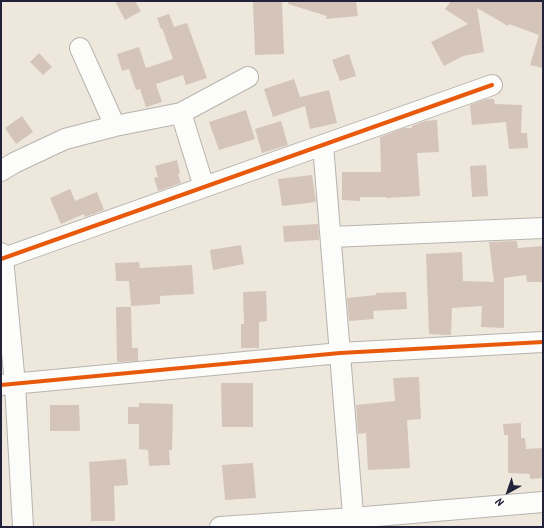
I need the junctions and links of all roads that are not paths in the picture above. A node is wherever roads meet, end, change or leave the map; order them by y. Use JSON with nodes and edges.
{"nodes":[{"id":1,"x":80,"y":48,"type":"dead end"},
{"id":2,"x":248,"y":77,"type":"dead end"},
{"id":3,"x":492,"y":85,"type":"dead end"},
{"id":4,"x":181,"y":113,"type":"junction"},
{"id":5,"x":115,"y":126,"type":"junction"},
{"id":6,"x":323,"y":145,"type":"junction"},
{"id":7,"x":1,"y":171,"type":"edge"},
{"id":8,"x":204,"y":187,"type":"junction"},
{"id":9,"x":543,"y":228,"type":"edge"},
{"id":10,"x":331,"y":238,"type":"junction"},
{"id":11,"x":2,"y":257,"type":"edge"},
{"id":12,"x":543,"y":342,"type":"edge"},
{"id":13,"x":340,"y":353,"type":"junction"},
{"id":14,"x":8,"y":384,"type":"edge"},
{"id":15,"x":543,"y":502,"type":"edge"},
{"id":16,"x":354,"y":522,"type":"edge"},
{"id":17,"x":23,"y":527,"type":"edge"},
{"id":18,"x":220,"y":527,"type":"edge"}],
"edges":[{"from":1,"to":5,"type":"street"},
{"from":2,"to":4,"type":"street"},
{"from":3,"to":6,"type":"street"},
{"from":4,"to":5,"type":"street"},
{"from":4,"to":8,"type":"street"},
{"from":5,"to":7,"type":"street"},
{"from":6,"to":8,"type":"street"},
{"from":6,"to":10,"type":"street"},
{"from":8,"to":11,"type":"street"},
{"from":9,"to":10,"type":"street"},
{"from":10,"to":13,"type":"street"},
{"from":11,"to":14,"type":"street"},
{"from":12,"to":13,"type":"street"},
{"from":13,"to":14,"type":"street"},
{"from":13,"to":16,"type":"street"},
{"from":14,"to":17,"type":"street"},
{"from":15,"to":16,"type":"street"},
{"from":16,"to":18,"type":"street"}]}
